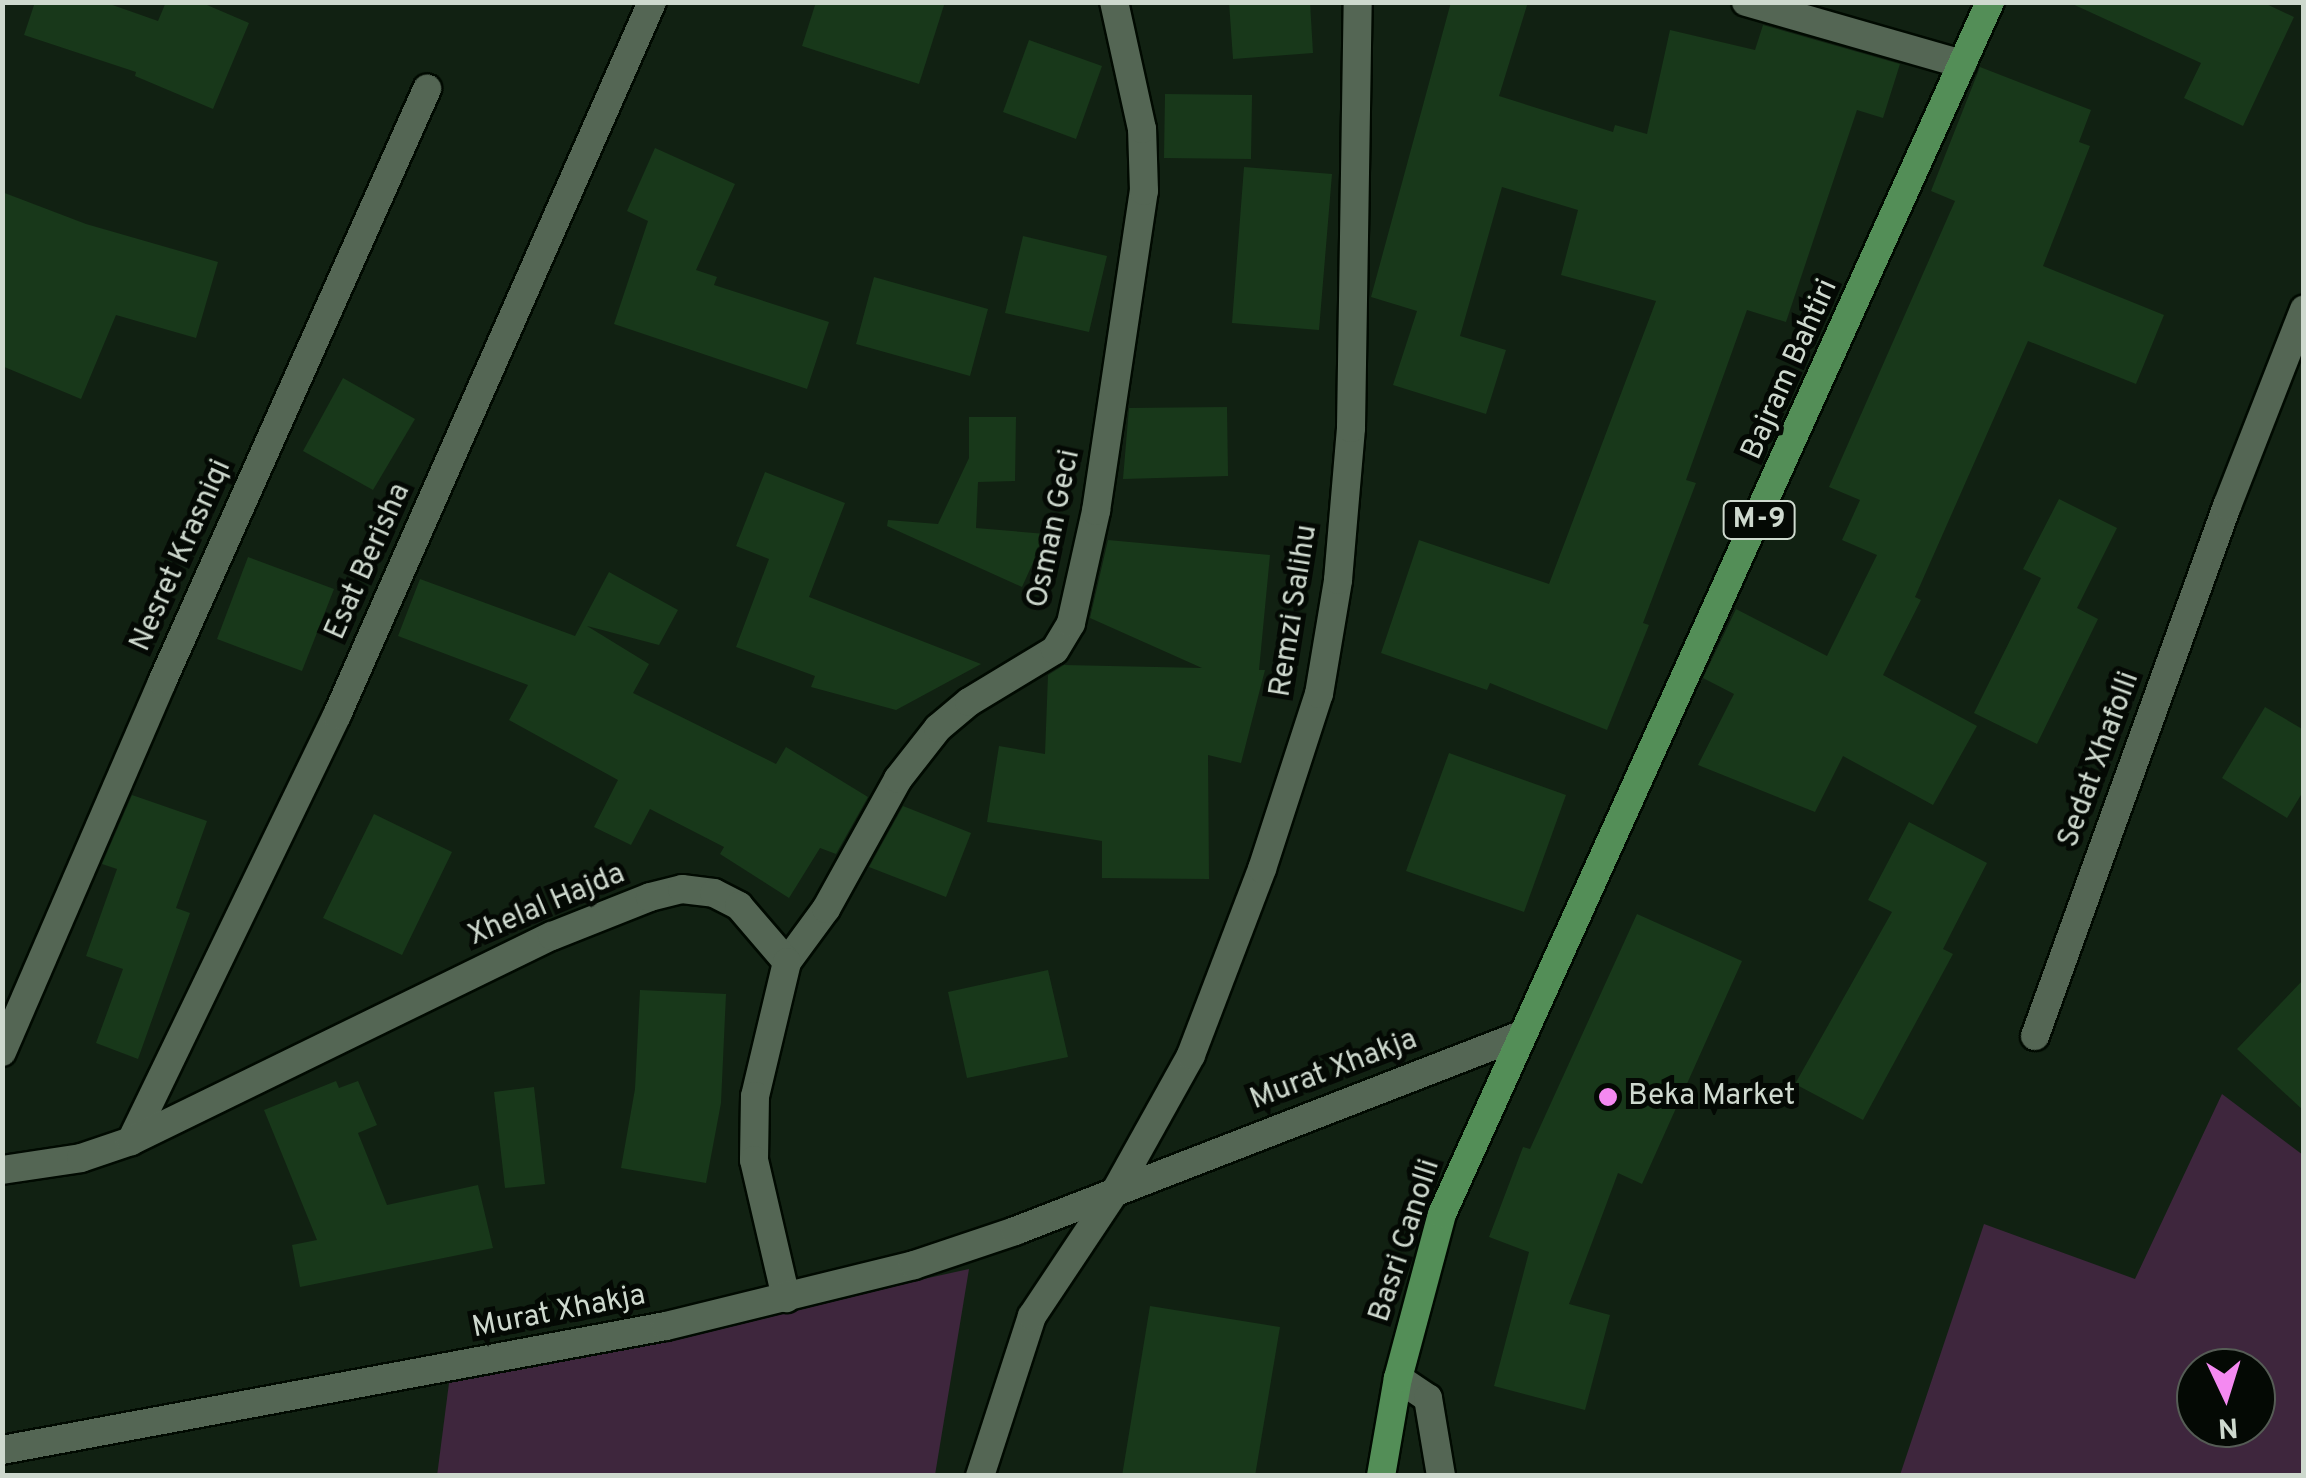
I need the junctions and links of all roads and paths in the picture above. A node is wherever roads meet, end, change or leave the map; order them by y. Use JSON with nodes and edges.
{"nodes":[{"id":1,"x":652,"y":2,"type":"edge"},
{"id":2,"x":1114,"y":2,"type":"edge"},
{"id":3,"x":1358,"y":2,"type":"edge"},
{"id":4,"x":1746,"y":2,"type":"edge"},
{"id":5,"x":1990,"y":2,"type":"edge"},
{"id":6,"x":1962,"y":64,"type":"junction"},
{"id":7,"x":427,"y":89,"type":"dead end"},
{"id":8,"x":2304,"y":310,"type":"edge"},
{"id":9,"x":787,"y":962,"type":"junction"},
{"id":10,"x":1521,"y":1035,"type":"junction"},
{"id":11,"x":2035,"y":1036,"type":"dead end"},
{"id":12,"x":2,"y":1052,"type":"edge"},
{"id":13,"x":131,"y":1141,"type":"junction"},
{"id":14,"x":2,"y":1170,"type":"edge"},
{"id":15,"x":1116,"y":1190,"type":"junction"},
{"id":16,"x":786,"y":1298,"type":"junction"},
{"id":17,"x":1398,"y":1378,"type":"junction"},
{"id":18,"x":2,"y":1450,"type":"edge"},
{"id":19,"x":980,"y":1476,"type":"edge"},
{"id":20,"x":1381,"y":1476,"type":"edge"},
{"id":21,"x":1440,"y":1476,"type":"edge"}],
"edges":[{"from":1,"to":13,"type":"street","name":"Esat Berisha"},
{"from":2,"to":9,"type":"street","name":"Osman Geci"},
{"from":3,"to":15,"type":"street","name":"Remzi Salihu"},
{"from":4,"to":6,"type":"street"},
{"from":5,"to":6,"type":"main road","name":"Bajram Bahtiri","number":"M-9"},
{"from":6,"to":10,"type":"main road","name":"Bajram Bahtiri","number":"M-9"},
{"from":7,"to":12,"type":"street","name":"Nesret Krasniqi"},
{"from":8,"to":11,"type":"street","name":"Sedat Xhafolli"},
{"from":9,"to":13,"type":"street","name":"Xhelal Hajda"},
{"from":9,"to":16,"type":"street"},
{"from":10,"to":15,"type":"street","name":"Murat Xhakja"},
{"from":10,"to":17,"type":"main road","name":"Basri Canolli","number":"M-9"},
{"from":13,"to":14,"type":"street","name":"Xhelal Hajda"},
{"from":15,"to":16,"type":"street","name":"Murat Xhakja"},
{"from":15,"to":19,"type":"street"},
{"from":16,"to":18,"type":"street","name":"Murat Xhakja"},
{"from":17,"to":20,"type":"main road","name":"Basri Canolli","number":"M-9"},
{"from":17,"to":21,"type":"street"}]}
